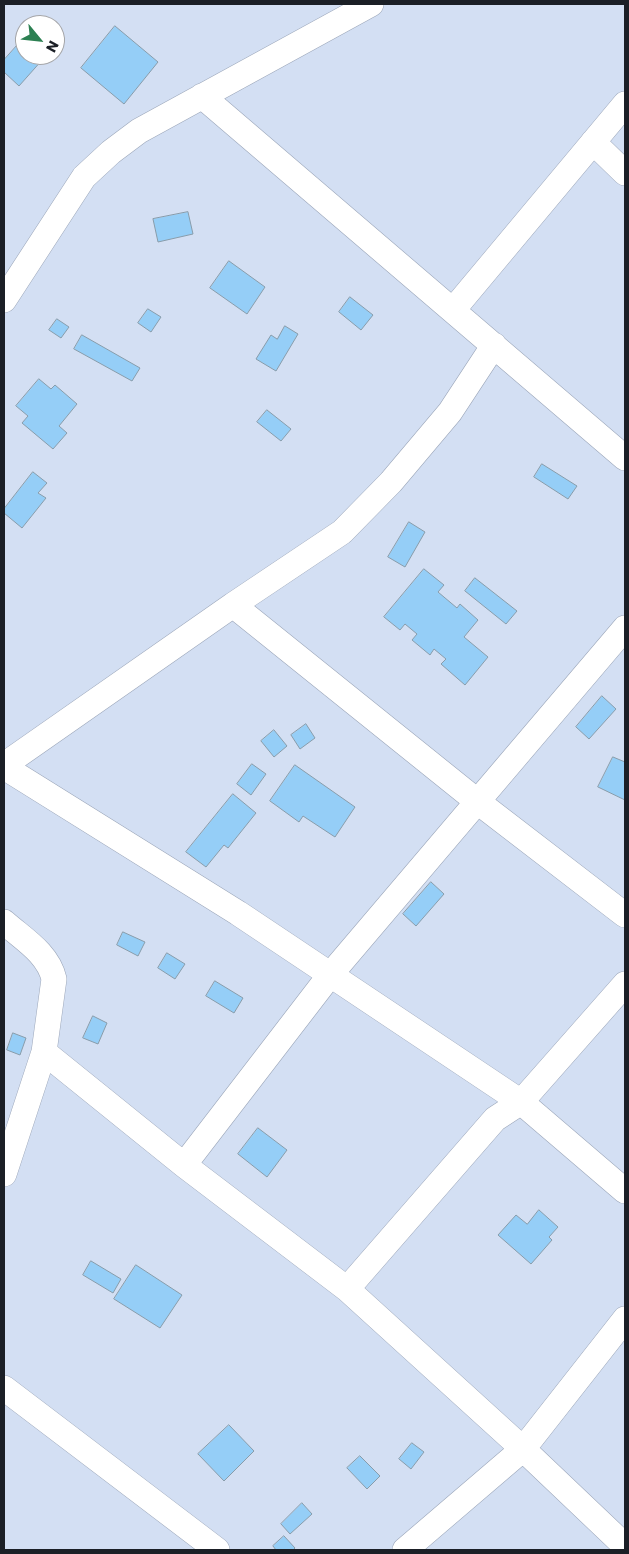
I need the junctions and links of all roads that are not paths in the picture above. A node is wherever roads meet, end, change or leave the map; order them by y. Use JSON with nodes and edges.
{"nodes":[{"id":1,"x":371,"y":4,"type":"edge"},
{"id":2,"x":202,"y":96,"type":"junction"},
{"id":3,"x":625,"y":104,"type":"edge"},
{"id":4,"x":592,"y":142,"type":"junction"},
{"id":5,"x":625,"y":173,"type":"edge"},
{"id":6,"x":4,"y":300,"type":"edge"},
{"id":7,"x":453,"y":310,"type":"junction"},
{"id":8,"x":494,"y":345,"type":"junction"},
{"id":9,"x":625,"y":458,"type":"edge"},
{"id":10,"x":233,"y":605,"type":"junction"},
{"id":11,"x":625,"y":628,"type":"edge"},
{"id":12,"x":4,"y":766,"type":"edge"},
{"id":13,"x":478,"y":802,"type":"junction"},
{"id":14,"x":625,"y":915,"type":"edge"},
{"id":15,"x":4,"y":922,"type":"edge"},
{"id":16,"x":330,"y":975,"type":"junction"},
{"id":17,"x":625,"y":984,"type":"edge"},
{"id":18,"x":44,"y":1052,"type":"junction"},
{"id":19,"x":521,"y":1102,"type":"junction"},
{"id":20,"x":184,"y":1165,"type":"junction"},
{"id":21,"x":4,"y":1174,"type":"edge"},
{"id":22,"x":625,"y":1191,"type":"edge"},
{"id":23,"x":347,"y":1289,"type":"junction"},
{"id":24,"x":625,"y":1319,"type":"edge"},
{"id":25,"x":4,"y":1388,"type":"edge"},
{"id":26,"x":523,"y":1449,"type":"junction"},
{"id":27,"x":625,"y":1546,"type":"edge"},
{"id":28,"x":217,"y":1550,"type":"edge"},
{"id":29,"x":405,"y":1550,"type":"edge"}],
"edges":[{"from":1,"to":2,"type":"street"},
{"from":2,"to":6,"type":"street"},
{"from":2,"to":7,"type":"street"},
{"from":3,"to":4,"type":"street"},
{"from":4,"to":5,"type":"street"},
{"from":4,"to":7,"type":"street"},
{"from":7,"to":8,"type":"street"},
{"from":8,"to":9,"type":"street"},
{"from":8,"to":10,"type":"street"},
{"from":10,"to":12,"type":"street"},
{"from":10,"to":13,"type":"street"},
{"from":11,"to":13,"type":"street"},
{"from":12,"to":16,"type":"street"},
{"from":13,"to":14,"type":"street"},
{"from":13,"to":16,"type":"street"},
{"from":15,"to":18,"type":"street"},
{"from":16,"to":19,"type":"street"},
{"from":16,"to":20,"type":"street"},
{"from":17,"to":19,"type":"street"},
{"from":18,"to":20,"type":"street"},
{"from":18,"to":21,"type":"street"},
{"from":19,"to":22,"type":"street"},
{"from":19,"to":23,"type":"street"},
{"from":20,"to":23,"type":"street"},
{"from":23,"to":26,"type":"street"},
{"from":24,"to":26,"type":"street"},
{"from":25,"to":28,"type":"street"},
{"from":26,"to":27,"type":"street"},
{"from":26,"to":29,"type":"street"}]}
